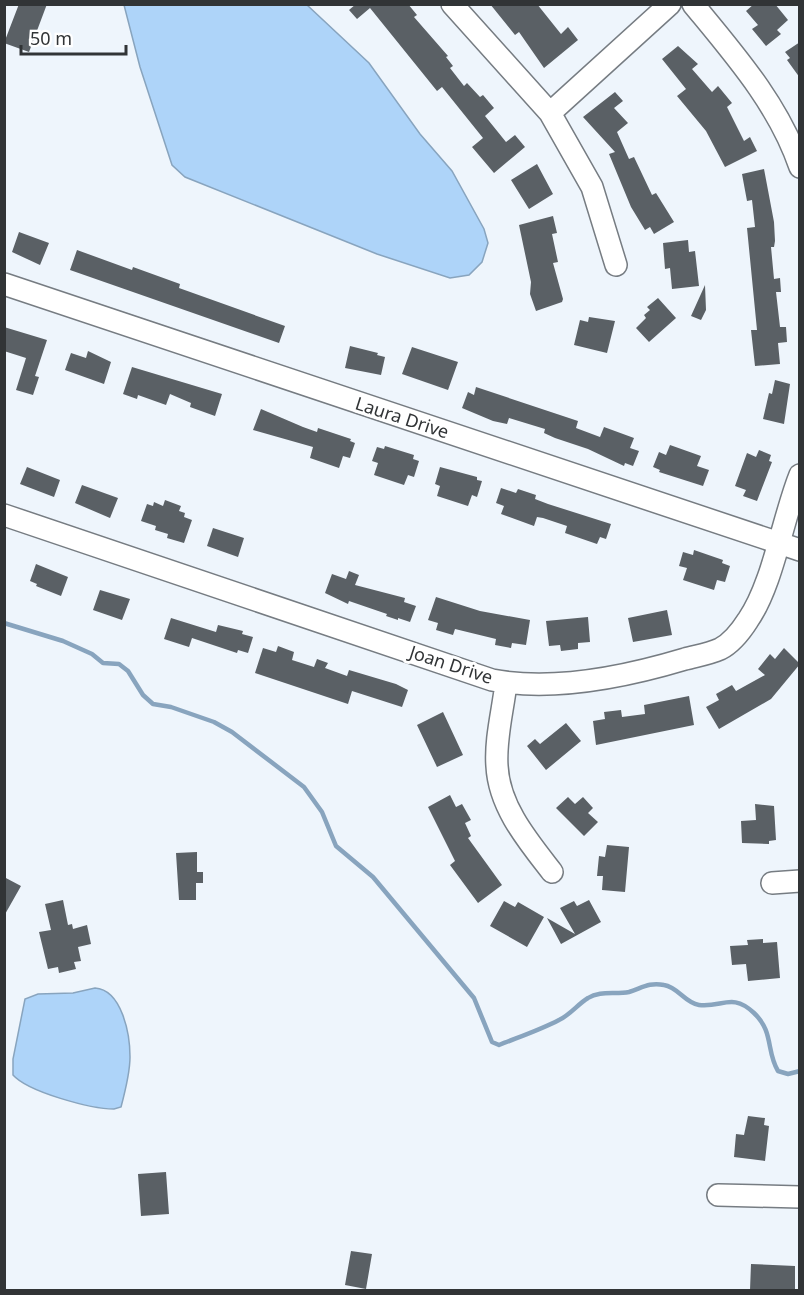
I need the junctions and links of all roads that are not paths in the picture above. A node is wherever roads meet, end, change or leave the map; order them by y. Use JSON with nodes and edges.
{"nodes":[{"id":1,"x":452,"y":4,"type":"edge"},
{"id":2,"x":670,"y":4,"type":"edge"},
{"id":3,"x":693,"y":4,"type":"edge"},
{"id":4,"x":550,"y":113,"type":"junction"},
{"id":5,"x":800,"y":167,"type":"edge"},
{"id":6,"x":616,"y":265,"type":"dead end"},
{"id":7,"x":4,"y":284,"type":"edge"},
{"id":8,"x":800,"y":475,"type":"edge"},
{"id":9,"x":4,"y":515,"type":"edge"},
{"id":10,"x":778,"y":542,"type":"junction"},
{"id":11,"x":800,"y":550,"type":"edge"},
{"id":12,"x":506,"y":682,"type":"junction"},
{"id":13,"x":552,"y":872,"type":"dead end"},
{"id":14,"x":800,"y":881,"type":"edge"},
{"id":15,"x":772,"y":883,"type":"dead end"},
{"id":16,"x":718,"y":1195,"type":"dead end"},
{"id":17,"x":800,"y":1197,"type":"edge"}],
"edges":[{"from":1,"to":4,"type":"street"},
{"from":2,"to":4,"type":"street"},
{"from":3,"to":5,"type":"street"},
{"from":4,"to":6,"type":"street"},
{"from":7,"to":10,"type":"street","name":"Laura Drive"},
{"from":8,"to":10,"type":"street","name":"Joan Drive"},
{"from":9,"to":12,"type":"street","name":"Joan Drive"},
{"from":10,"to":11,"type":"street","name":"Laura Drive"},
{"from":10,"to":12,"type":"street","name":"Joan Drive"},
{"from":12,"to":13,"type":"street"},
{"from":14,"to":15,"type":"street"},
{"from":16,"to":17,"type":"street"}]}
